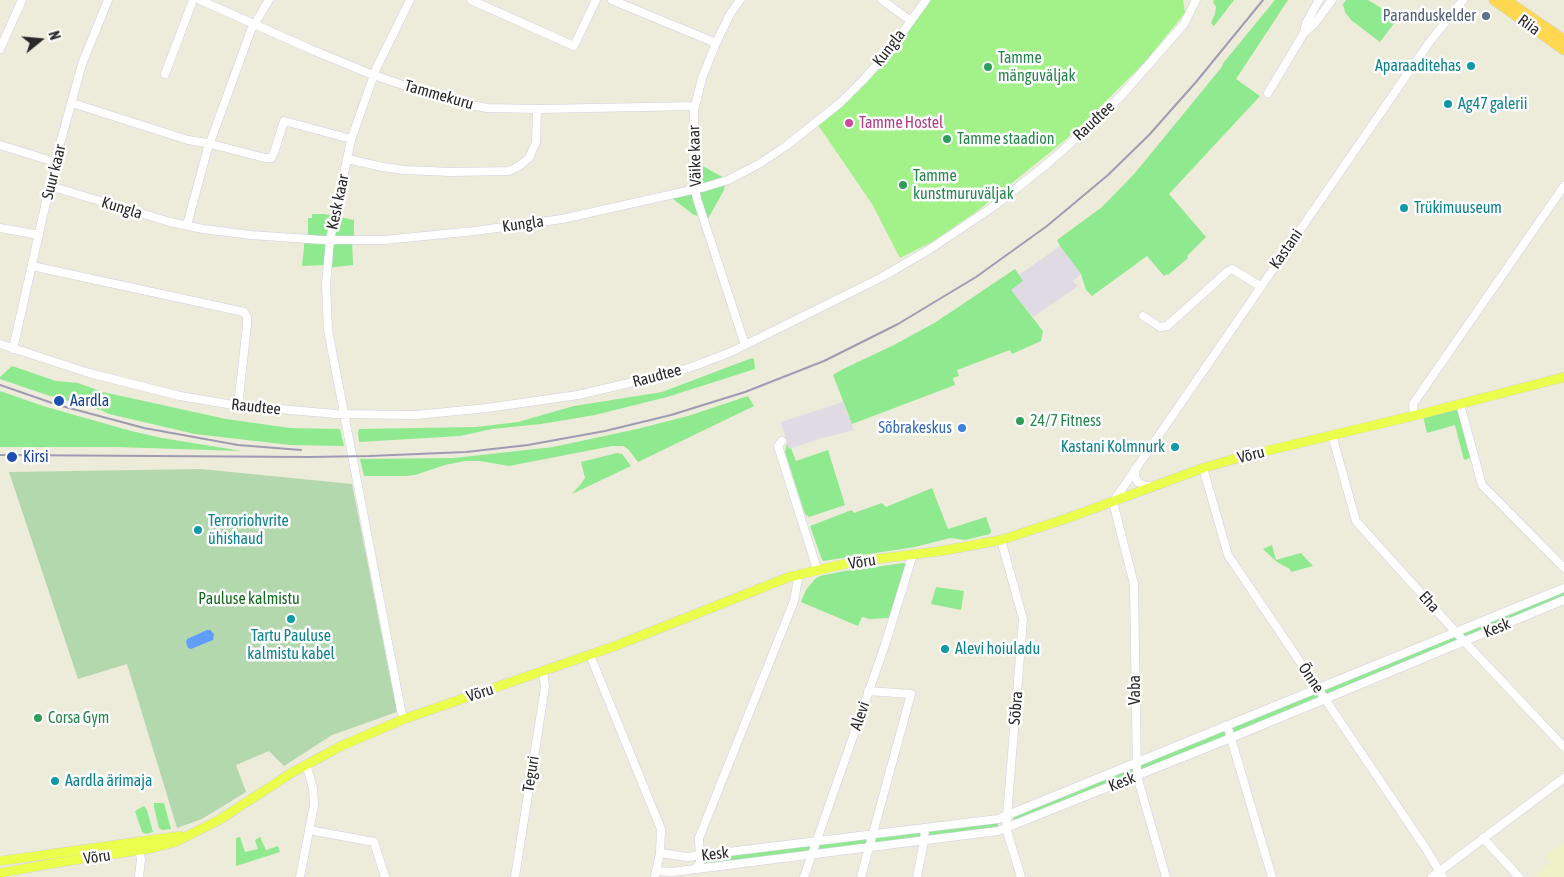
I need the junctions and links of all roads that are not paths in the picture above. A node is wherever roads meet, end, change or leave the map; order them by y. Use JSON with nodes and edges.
{"nodes":[{"id":1,"x":22,"y":0,"type":"edge"},
{"id":2,"x":108,"y":0,"type":"edge"},
{"id":3,"x":194,"y":0,"type":"edge"},
{"id":4,"x":200,"y":0,"type":"edge"},
{"id":5,"x":269,"y":0,"type":"edge"},
{"id":6,"x":410,"y":0,"type":"edge"},
{"id":7,"x":471,"y":0,"type":"edge"},
{"id":8,"x":596,"y":0,"type":"edge"},
{"id":9,"x":612,"y":0,"type":"edge"},
{"id":10,"x":740,"y":0,"type":"edge"},
{"id":11,"x":882,"y":0,"type":"edge"},
{"id":12,"x":1195,"y":0,"type":"edge"},
{"id":13,"x":1319,"y":0,"type":"edge"},
{"id":14,"x":1332,"y":0,"type":"edge"},
{"id":15,"x":1463,"y":0,"type":"edge"},
{"id":16,"x":1494,"y":0,"type":"edge"},
{"id":17,"x":1506,"y":0,"type":"edge"},
{"id":18,"x":923,"y":1,"type":"edge"},
{"id":19,"x":911,"y":21,"type":"junction"},
{"id":20,"x":254,"y":24,"type":"junction"},
{"id":21,"x":1304,"y":33,"type":"junction"},
{"id":22,"x":1564,"y":40,"type":"edge"},
{"id":23,"x":716,"y":43,"type":"junction"},
{"id":24,"x":0,"y":49,"type":"edge"},
{"id":25,"x":1564,"y":50,"type":"edge"},
{"id":26,"x":165,"y":74,"type":"dead end"},
{"id":27,"x":374,"y":75,"type":"junction"},
{"id":28,"x":1268,"y":93,"type":"dead end"},
{"id":29,"x":72,"y":103,"type":"junction"},
{"id":30,"x":695,"y":106,"type":"junction"},
{"id":31,"x":537,"y":109,"type":"junction"},
{"id":32,"x":351,"y":139,"type":"junction"},
{"id":33,"x":210,"y":144,"type":"junction"},
{"id":34,"x":0,"y":145,"type":"edge"},
{"id":35,"x":347,"y":158,"type":"junction"},
{"id":36,"x":55,"y":162,"type":"junction"},
{"id":37,"x":50,"y":186,"type":"junction"},
{"id":38,"x":1564,"y":186,"type":"edge"},
{"id":39,"x":695,"y":189,"type":"junction"},
{"id":40,"x":187,"y":225,"type":"junction"},
{"id":41,"x":0,"y":228,"type":"edge"},
{"id":42,"x":39,"y":235,"type":"junction"},
{"id":43,"x":330,"y":240,"type":"junction"},
{"id":44,"x":32,"y":266,"type":"junction"},
{"id":45,"x":1260,"y":286,"type":"junction"},
{"id":46,"x":1144,"y":316,"type":"dead end"},
{"id":47,"x":0,"y":344,"type":"edge"},
{"id":48,"x":745,"y":345,"type":"junction"},
{"id":49,"x":14,"y":349,"type":"junction"},
{"id":50,"x":1564,"y":377,"type":"edge"},
{"id":51,"x":1460,"y":404,"type":"junction"},
{"id":52,"x":238,"y":406,"type":"junction"},
{"id":53,"x":345,"y":414,"type":"junction"},
{"id":54,"x":1414,"y":415,"type":"junction"},
{"id":55,"x":1332,"y":435,"type":"junction"},
{"id":56,"x":782,"y":441,"type":"dead end"},
{"id":57,"x":1203,"y":468,"type":"junction"},
{"id":58,"x":1135,"y":469,"type":"junction"},
{"id":59,"x":1153,"y":486,"type":"junction"},
{"id":60,"x":1113,"y":502,"type":"junction"},
{"id":61,"x":1000,"y":540,"type":"junction"},
{"id":62,"x":914,"y":554,"type":"junction"},
{"id":63,"x":1564,"y":568,"type":"edge"},
{"id":64,"x":817,"y":569,"type":"junction"},
{"id":65,"x":799,"y":574,"type":"junction"},
{"id":66,"x":1564,"y":588,"type":"edge"},
{"id":67,"x":1564,"y":600,"type":"edge"},
{"id":68,"x":1456,"y":632,"type":"junction"},
{"id":69,"x":1465,"y":641,"type":"junction"},
{"id":70,"x":590,"y":655,"type":"junction"},
{"id":71,"x":543,"y":671,"type":"junction"},
{"id":72,"x":1318,"y":688,"type":"junction"},
{"id":73,"x":868,"y":691,"type":"junction"},
{"id":74,"x":1326,"y":699,"type":"junction"},
{"id":75,"x":404,"y":719,"type":"junction"},
{"id":76,"x":1227,"y":725,"type":"junction"},
{"id":77,"x":1231,"y":738,"type":"junction"},
{"id":78,"x":1564,"y":747,"type":"edge"},
{"id":79,"x":1136,"y":762,"type":"junction"},
{"id":80,"x":306,"y":764,"type":"junction"},
{"id":81,"x":1137,"y":776,"type":"junction"},
{"id":82,"x":1564,"y":778,"type":"edge"},
{"id":83,"x":1007,"y":815,"type":"junction"},
{"id":84,"x":924,"y":828,"type":"junction"},
{"id":85,"x":1006,"y":828,"type":"junction"},
{"id":86,"x":309,"y":830,"type":"junction"},
{"id":87,"x":192,"y":834,"type":"junction"},
{"id":88,"x":872,"y":835,"type":"junction"},
{"id":89,"x":1483,"y":838,"type":"junction"},
{"id":90,"x":816,"y":841,"type":"junction"},
{"id":91,"x":924,"y":841,"type":"junction"},
{"id":92,"x":869,"y":848,"type":"junction"},
{"id":93,"x":140,"y":851,"type":"junction"},
{"id":94,"x":660,"y":853,"type":"junction"},
{"id":95,"x":812,"y":855,"type":"junction"},
{"id":96,"x":701,"y":856,"type":"junction"},
{"id":97,"x":0,"y":861,"type":"edge"},
{"id":98,"x":695,"y":869,"type":"junction"},
{"id":99,"x":0,"y":873,"type":"edge"},
{"id":100,"x":656,"y":874,"type":"edge"},
{"id":101,"x":1442,"y":874,"type":"edge"},
{"id":102,"x":139,"y":877,"type":"edge"},
{"id":103,"x":300,"y":877,"type":"edge"},
{"id":104,"x":385,"y":877,"type":"edge"},
{"id":105,"x":515,"y":877,"type":"edge"},
{"id":106,"x":804,"y":877,"type":"edge"},
{"id":107,"x":861,"y":877,"type":"edge"},
{"id":108,"x":917,"y":877,"type":"edge"},
{"id":109,"x":1021,"y":877,"type":"edge"},
{"id":110,"x":1166,"y":877,"type":"edge"},
{"id":111,"x":1272,"y":877,"type":"edge"},
{"id":112,"x":1432,"y":877,"type":"edge"},
{"id":113,"x":1519,"y":877,"type":"edge"}],
"edges":[{"from":1,"to":24,"type":"street"},
{"from":2,"to":29,"type":"street","name":"Suur kaar"},
{"from":3,"to":26,"type":"street"},
{"from":4,"to":20,"type":"street","name":"Tammekuru"},
{"from":5,"to":20,"type":"street"},
{"from":6,"to":27,"type":"street","name":"Kesk kaar"},
{"from":7,"to":8,"type":"street"},
{"from":9,"to":23,"type":"street"},
{"from":10,"to":23,"type":"street","name":"Väike kaar"},
{"from":11,"to":19,"type":"street"},
{"from":12,"to":48,"type":"street","name":"Raudtee"},
{"from":13,"to":21,"type":"street"},
{"from":14,"to":21,"type":"street"},
{"from":15,"to":45,"type":"street","name":"Kastani"},
{"from":16,"to":25,"type":"highway","name":"Riia"},
{"from":17,"to":22,"type":"highway","name":"Riia"},
{"from":18,"to":19,"type":"street","name":"Kungla"},
{"from":19,"to":39,"type":"street","name":"Kungla"},
{"from":20,"to":27,"type":"street","name":"Tammekuru"},
{"from":20,"to":33,"type":"street"},
{"from":21,"to":28,"type":"street"},
{"from":23,"to":30,"type":"street","name":"Väike kaar"},
{"from":27,"to":31,"type":"street","name":"Tammekuru"},
{"from":27,"to":32,"type":"street","name":"Kesk kaar"},
{"from":29,"to":33,"type":"street"},
{"from":29,"to":36,"type":"street","name":"Suur kaar"},
{"from":30,"to":31,"type":"street","name":"Tammekuru"},
{"from":30,"to":39,"type":"street","name":"Väike kaar"},
{"from":31,"to":35,"type":"street"},
{"from":32,"to":33,"type":"street"},
{"from":32,"to":35,"type":"street","name":"Kesk kaar"},
{"from":33,"to":40,"type":"street"},
{"from":34,"to":36,"type":"street"},
{"from":35,"to":43,"type":"street","name":"Kesk kaar"},
{"from":36,"to":37,"type":"street","name":"Suur kaar"},
{"from":37,"to":40,"type":"street","name":"Kungla"},
{"from":37,"to":42,"type":"street","name":"Suur kaar"},
{"from":38,"to":54,"type":"street"},
{"from":39,"to":43,"type":"street","name":"Kungla"},
{"from":39,"to":48,"type":"street","name":"Väike kaar"},
{"from":40,"to":43,"type":"street","name":"Kungla"},
{"from":41,"to":42,"type":"street"},
{"from":42,"to":44,"type":"street","name":"Suur kaar"},
{"from":43,"to":53,"type":"street","name":"Kesk kaar"},
{"from":44,"to":49,"type":"street","name":"Suur kaar"},
{"from":44,"to":52,"type":"street"},
{"from":45,"to":46,"type":"street"},
{"from":45,"to":58,"type":"street","name":"Kastani"},
{"from":47,"to":49,"type":"street","name":"Raudtee"},
{"from":48,"to":53,"type":"street","name":"Raudtee"},
{"from":49,"to":52,"type":"street","name":"Raudtee"},
{"from":50,"to":51,"type":"main road","name":"Võru"},
{"from":51,"to":54,"type":"main road","name":"Võru"},
{"from":51,"to":63,"type":"street"},
{"from":52,"to":53,"type":"street","name":"Raudtee"},
{"from":53,"to":75,"type":"street","name":"Kesk kaar"},
{"from":54,"to":55,"type":"main road","name":"Võru"},
{"from":55,"to":57,"type":"main road","name":"Võru"},
{"from":55,"to":68,"type":"street","name":"Eha"},
{"from":56,"to":64,"type":"street"},
{"from":57,"to":59,"type":"main road","name":"Võru"},
{"from":57,"to":72,"type":"street","name":"Õnne"},
{"from":58,"to":59,"type":"street"},
{"from":58,"to":60,"type":"street","name":"Kastani"},
{"from":59,"to":60,"type":"main road","name":"Võru"},
{"from":60,"to":61,"type":"main road","name":"Võru"},
{"from":60,"to":79,"type":"street","name":"Vaba"},
{"from":61,"to":62,"type":"main road","name":"Võru"},
{"from":61,"to":83,"type":"street","name":"Sõbra"},
{"from":62,"to":64,"type":"main road","name":"Võru"},
{"from":62,"to":73,"type":"street","name":"Alevi"},
{"from":64,"to":65,"type":"main road","name":"Võru"},
{"from":65,"to":70,"type":"main road","name":"Võru"},
{"from":65,"to":96,"type":"street"},
{"from":66,"to":68,"type":"street","name":"Kesk"},
{"from":67,"to":69,"type":"street","name":"Kesk"},
{"from":68,"to":69,"type":"street","name":"Eha"},
{"from":68,"to":72,"type":"street","name":"Kesk"},
{"from":69,"to":74,"type":"street","name":"Kesk"},
{"from":69,"to":78,"type":"street","name":"Eha"},
{"from":70,"to":71,"type":"main road","name":"Võru"},
{"from":70,"to":94,"type":"street"},
{"from":71,"to":75,"type":"main road","name":"Võru"},
{"from":71,"to":105,"type":"street","name":"Teguri"},
{"from":72,"to":74,"type":"street","name":"Õnne"},
{"from":72,"to":76,"type":"street","name":"Kesk"},
{"from":73,"to":88,"type":"street"},
{"from":73,"to":90,"type":"street","name":"Alevi"},
{"from":74,"to":77,"type":"street","name":"Kesk"},
{"from":74,"to":101,"type":"street","name":"Õnne"},
{"from":75,"to":80,"type":"main road","name":"Võru"},
{"from":76,"to":77,"type":"street"},
{"from":76,"to":79,"type":"street","name":"Kesk"},
{"from":77,"to":81,"type":"street","name":"Kesk"},
{"from":77,"to":111,"type":"street"},
{"from":79,"to":81,"type":"street","name":"Vaba"},
{"from":79,"to":83,"type":"street","name":"Kesk"},
{"from":80,"to":86,"type":"street"},
{"from":80,"to":87,"type":"main road","name":"Võru"},
{"from":81,"to":85,"type":"street","name":"Kesk"},
{"from":81,"to":110,"type":"street","name":"Vaba"},
{"from":82,"to":89,"type":"street"},
{"from":83,"to":84,"type":"street","name":"Kesk"},
{"from":83,"to":85,"type":"street","name":"Sõbra"},
{"from":84,"to":88,"type":"street","name":"Kesk"},
{"from":84,"to":91,"type":"street"},
{"from":85,"to":91,"type":"street","name":"Kesk"},
{"from":85,"to":109,"type":"street","name":"Sõbra"},
{"from":86,"to":103,"type":"street"},
{"from":86,"to":104,"type":"street"},
{"from":87,"to":93,"type":"main road","name":"Võru"},
{"from":87,"to":97,"type":"main road","name":"Võru"},
{"from":88,"to":90,"type":"street","name":"Kesk"},
{"from":88,"to":92,"type":"street"},
{"from":89,"to":101,"type":"street"},
{"from":89,"to":113,"type":"street"},
{"from":90,"to":95,"type":"street","name":"Alevi"},
{"from":90,"to":96,"type":"street","name":"Kesk"},
{"from":91,"to":92,"type":"street","name":"Kesk"},
{"from":91,"to":108,"type":"street"},
{"from":92,"to":95,"type":"street","name":"Kesk"},
{"from":92,"to":107,"type":"street"},
{"from":93,"to":99,"type":"main road","name":"Võru"},
{"from":93,"to":102,"type":"street"},
{"from":94,"to":96,"type":"street","name":"Kesk"},
{"from":94,"to":100,"type":"street"},
{"from":95,"to":98,"type":"street","name":"Kesk"},
{"from":95,"to":106,"type":"street","name":"Alevi"},
{"from":96,"to":98,"type":"street"},
{"from":98,"to":100,"type":"street","name":"Kesk"},
{"from":101,"to":112,"type":"street"}]}
